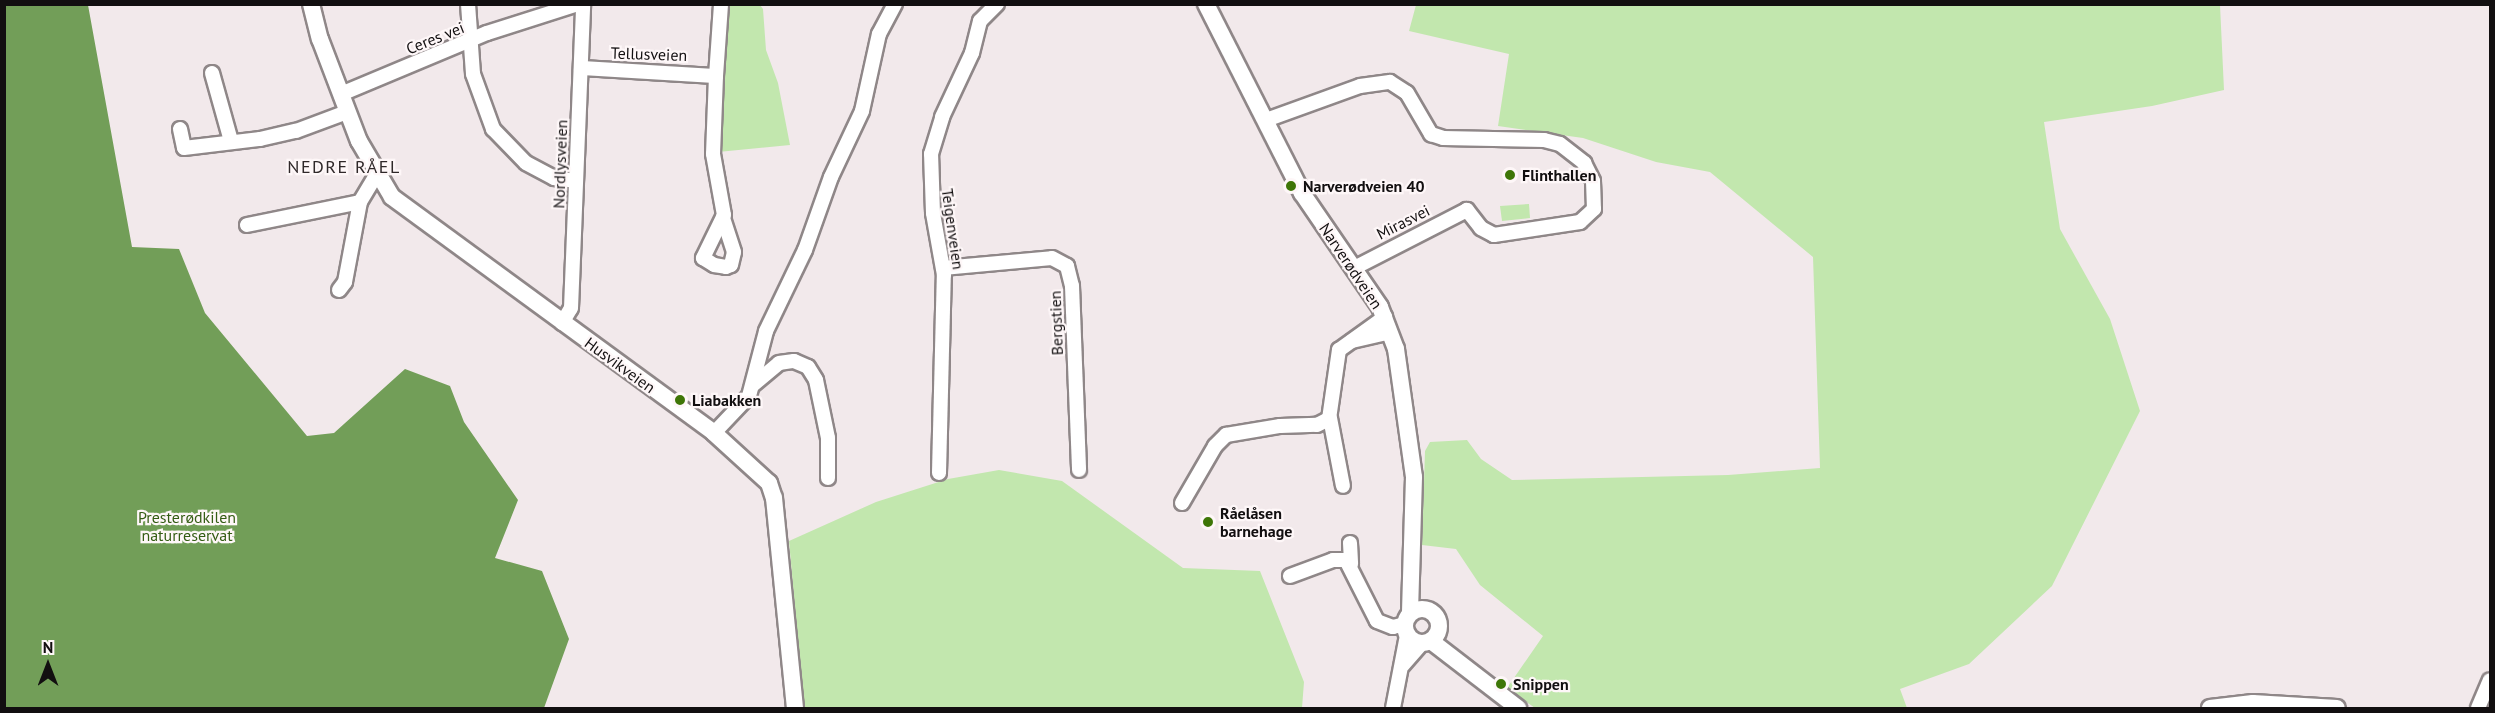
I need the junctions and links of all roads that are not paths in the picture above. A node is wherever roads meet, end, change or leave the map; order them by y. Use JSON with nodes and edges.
{"nodes":[{"id":1,"x":311,"y":4,"type":"edge"},
{"id":2,"x":468,"y":4,"type":"edge"},
{"id":3,"x":578,"y":4,"type":"edge"},
{"id":4,"x":583,"y":4,"type":"edge"},
{"id":5,"x":721,"y":4,"type":"edge"},
{"id":6,"x":895,"y":4,"type":"edge"},
{"id":7,"x":997,"y":4,"type":"edge"},
{"id":8,"x":1206,"y":4,"type":"edge"},
{"id":9,"x":472,"y":42,"type":"junction"},
{"id":10,"x":581,"y":68,"type":"junction"},
{"id":11,"x":212,"y":73,"type":"dead end"},
{"id":12,"x":716,"y":76,"type":"junction"},
{"id":13,"x":341,"y":94,"type":"junction"},
{"id":14,"x":347,"y":112,"type":"junction"},
{"id":15,"x":1266,"y":120,"type":"junction"},
{"id":16,"x":180,"y":129,"type":"dead end"},
{"id":17,"x":231,"y":141,"type":"junction"},
{"id":18,"x":376,"y":175,"type":"junction"},
{"id":19,"x":575,"y":181,"type":"junction"},
{"id":20,"x":360,"y":202,"type":"junction"},
{"id":21,"x":723,"y":218,"type":"dead end"},
{"id":22,"x":247,"y":225,"type":"dead end"},
{"id":23,"x":1356,"y":267,"type":"junction"},
{"id":24,"x":943,"y":268,"type":"junction"},
{"id":25,"x":339,"y":290,"type":"dead end"},
{"id":26,"x":562,"y":323,"type":"junction"},
{"id":27,"x":1388,"y":325,"type":"junction"},
{"id":28,"x":753,"y":385,"type":"junction"},
{"id":29,"x":1330,"y":418,"type":"junction"},
{"id":30,"x":714,"y":433,"type":"junction"},
{"id":31,"x":1078,"y":470,"type":"dead end"},
{"id":32,"x":939,"y":474,"type":"dead end"},
{"id":33,"x":828,"y":478,"type":"dead end"},
{"id":34,"x":1343,"y":486,"type":"dead end"},
{"id":35,"x":1182,"y":503,"type":"dead end"},
{"id":36,"x":1350,"y":543,"type":"dead end"},
{"id":37,"x":1351,"y":564,"type":"junction"},
{"id":38,"x":1290,"y":576,"type":"dead end"},
{"id":39,"x":1420,"y":628,"type":"junction"},
{"id":40,"x":2490,"y":680,"type":"edge"},
{"id":41,"x":2287,"y":706,"type":"edge"},
{"id":42,"x":795,"y":708,"type":"edge"},
{"id":43,"x":1393,"y":708,"type":"edge"},
{"id":44,"x":1518,"y":708,"type":"edge"},
{"id":45,"x":2210,"y":708,"type":"edge"},
{"id":46,"x":2337,"y":708,"type":"edge"},
{"id":47,"x":2478,"y":708,"type":"edge"}],
"edges":[{"from":1,"to":13,"type":"main road","name":"Husvikveien"},
{"from":2,"to":9,"type":"street"},
{"from":3,"to":9,"type":"street","name":"Ceres vei"},
{"from":4,"to":10,"type":"street","name":"Nordlysveien"},
{"from":5,"to":12,"type":"street"},
{"from":6,"to":28,"type":"street"},
{"from":7,"to":24,"type":"street","name":"Teigenveien"},
{"from":8,"to":15,"type":"main road","name":"Narverødveien"},
{"from":9,"to":13,"type":"street","name":"Ceres vei"},
{"from":9,"to":19,"type":"street"},
{"from":10,"to":12,"type":"street","name":"Tellusveien"},
{"from":10,"to":19,"type":"street","name":"Nordlysveien"},
{"from":11,"to":17,"type":"street"},
{"from":12,"to":21,"type":"street"},
{"from":13,"to":14,"type":"main road","name":"Husvikveien"},
{"from":14,"to":17,"type":"street"},
{"from":14,"to":18,"type":"main road","name":"Husvikveien"},
{"from":15,"to":23,"type":"main road","name":"Narverødveien"},
{"from":15,"to":23,"type":"street","name":"Mirasvei"},
{"from":16,"to":17,"type":"street"},
{"from":18,"to":20,"type":"street"},
{"from":18,"to":26,"type":"main road","name":"Husvikveien"},
{"from":19,"to":26,"type":"street","name":"Nordlysveien"},
{"from":20,"to":22,"type":"street"},
{"from":20,"to":25,"type":"street"},
{"from":23,"to":27,"type":"main road","name":"Narverødveien"},
{"from":24,"to":31,"type":"street","name":"Bergstien"},
{"from":24,"to":32,"type":"street","name":"Teigenveien"},
{"from":26,"to":30,"type":"main road","name":"Husvikveien"},
{"from":27,"to":29,"type":"street"},
{"from":27,"to":39,"type":"main road","name":"Narverødveien"},
{"from":28,"to":30,"type":"street"},
{"from":28,"to":33,"type":"street"},
{"from":29,"to":34,"type":"street"},
{"from":29,"to":35,"type":"street"},
{"from":30,"to":42,"type":"main road","name":"Husvikveien"},
{"from":36,"to":37,"type":"street"},
{"from":37,"to":38,"type":"street"},
{"from":37,"to":39,"type":"street"},
{"from":39,"to":43,"type":"street"},
{"from":39,"to":44,"type":"main road"},
{"from":40,"to":47,"type":"street"},
{"from":41,"to":45,"type":"main road"},
{"from":41,"to":46,"type":"main road"}]}
